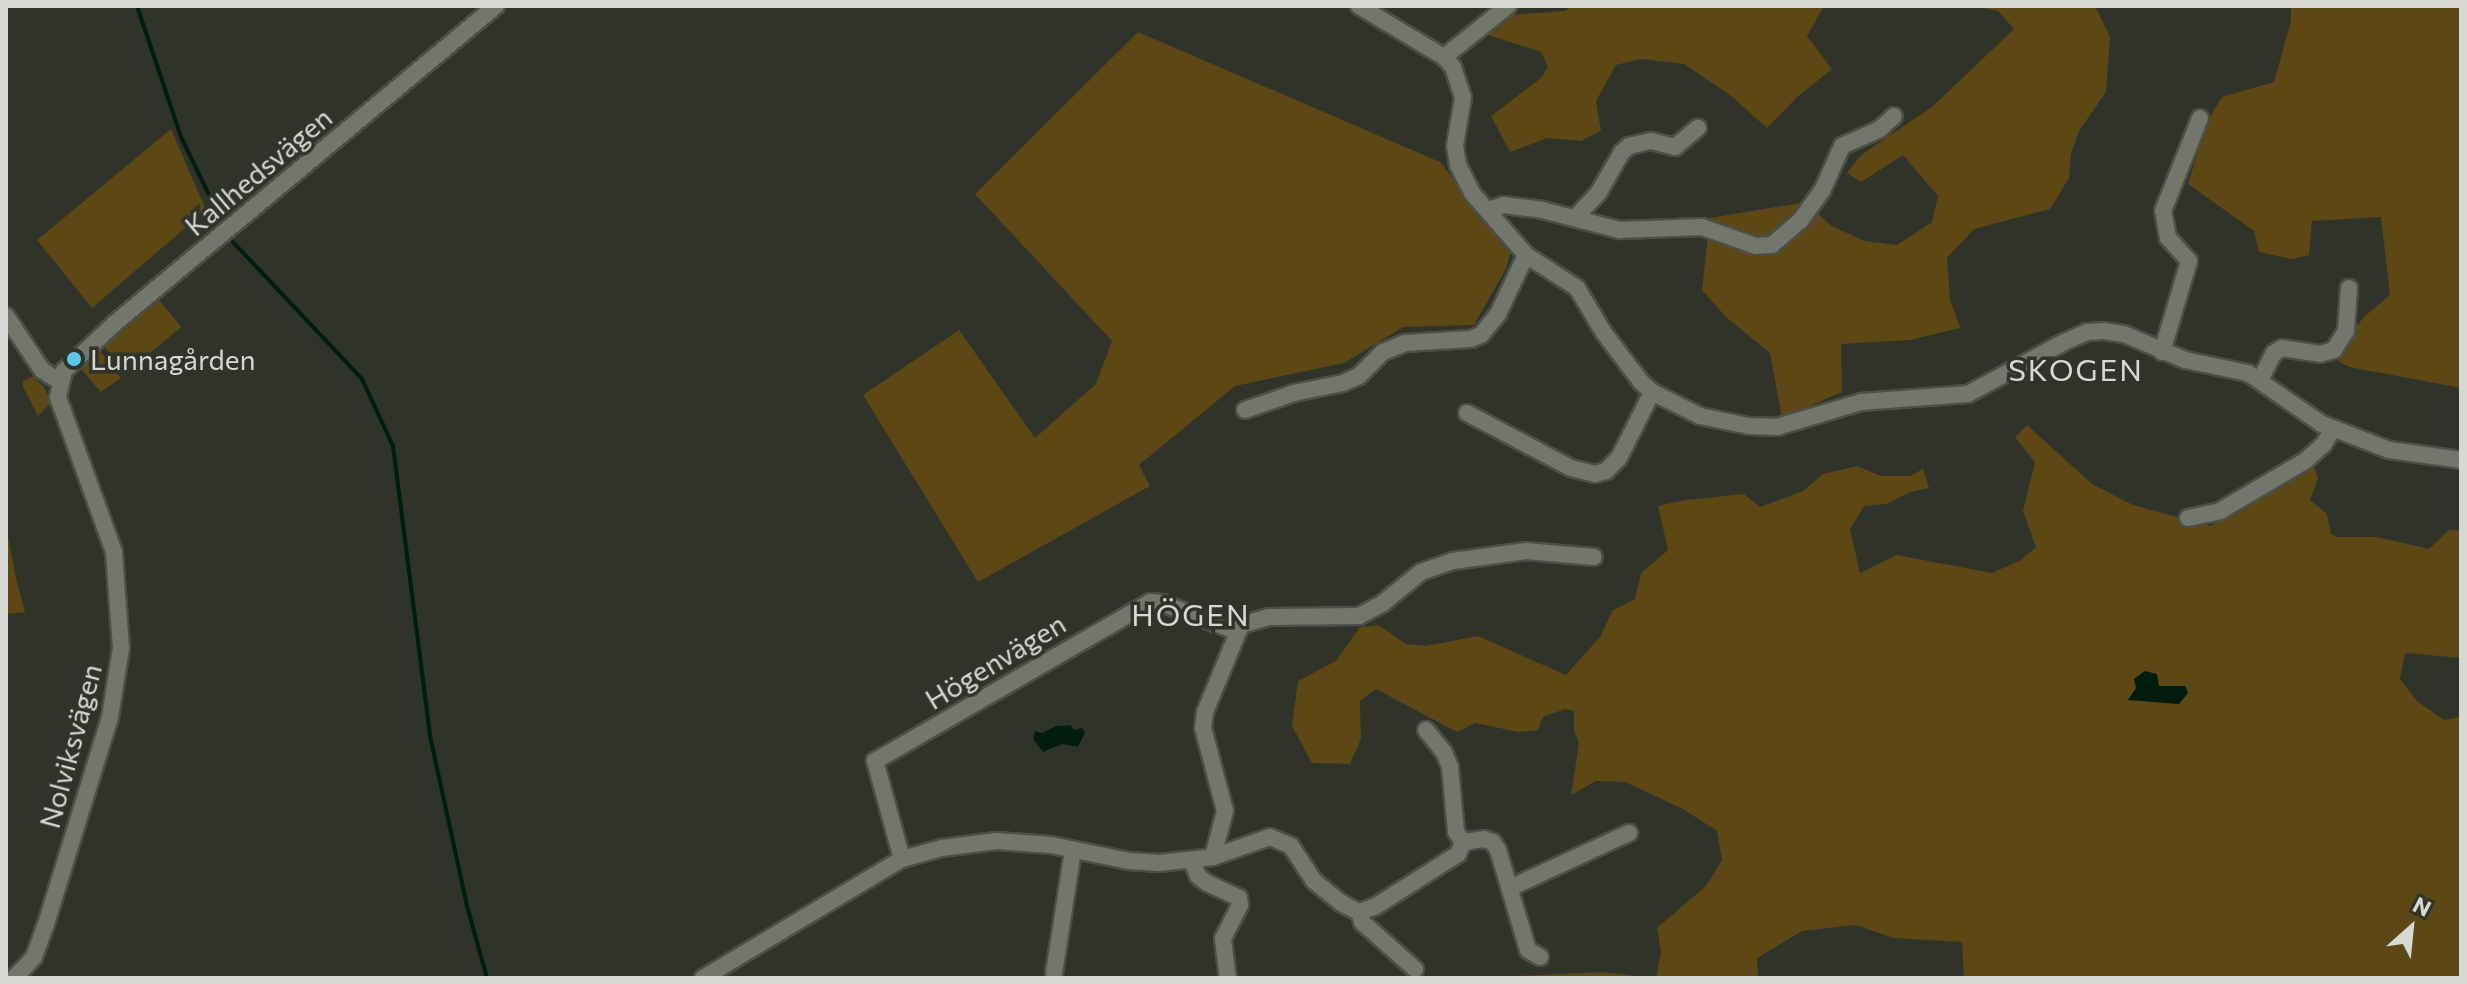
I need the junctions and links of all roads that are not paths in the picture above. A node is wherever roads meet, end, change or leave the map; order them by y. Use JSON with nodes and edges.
{"nodes":[{"id":1,"x":496,"y":6,"type":"edge"},
{"id":2,"x":1359,"y":6,"type":"edge"},
{"id":3,"x":1508,"y":6,"type":"edge"},
{"id":4,"x":1444,"y":57,"type":"junction"},
{"id":5,"x":1894,"y":116,"type":"dead end"},
{"id":6,"x":2200,"y":118,"type":"dead end"},
{"id":7,"x":1698,"y":128,"type":"dead end"},
{"id":8,"x":1488,"y":210,"type":"junction"},
{"id":9,"x":1575,"y":218,"type":"junction"},
{"id":10,"x":1526,"y":255,"type":"junction"},
{"id":11,"x":2349,"y":288,"type":"dead end"},
{"id":12,"x":6,"y":316,"type":"edge"},
{"id":13,"x":2162,"y":352,"type":"junction"},
{"id":14,"x":2260,"y":380,"type":"junction"},
{"id":15,"x":59,"y":381,"type":"junction"},
{"id":16,"x":1652,"y":392,"type":"junction"},
{"id":17,"x":1245,"y":410,"type":"dead end"},
{"id":18,"x":1467,"y":413,"type":"dead end"},
{"id":19,"x":2333,"y":429,"type":"junction"},
{"id":20,"x":2461,"y":460,"type":"edge"},
{"id":21,"x":2188,"y":518,"type":"dead end"},
{"id":22,"x":1594,"y":557,"type":"dead end"},
{"id":23,"x":1236,"y":631,"type":"junction"},
{"id":24,"x":1426,"y":730,"type":"dead end"},
{"id":25,"x":1629,"y":833,"type":"dead end"},
{"id":26,"x":1463,"y":842,"type":"junction"},
{"id":27,"x":1073,"y":850,"type":"junction"},
{"id":28,"x":1213,"y":857,"type":"junction"},
{"id":29,"x":902,"y":859,"type":"junction"},
{"id":30,"x":1192,"y":861,"type":"junction"},
{"id":31,"x":1512,"y":887,"type":"junction"},
{"id":32,"x":1359,"y":912,"type":"junction"},
{"id":33,"x":1540,"y":957,"type":"dead end"},
{"id":34,"x":1415,"y":969,"type":"dead end"},
{"id":35,"x":1054,"y":973,"type":"dead end"},
{"id":36,"x":14,"y":978,"type":"edge"},
{"id":37,"x":703,"y":978,"type":"edge"},
{"id":38,"x":1228,"y":978,"type":"edge"}],
"edges":[{"from":1,"to":15,"type":"street","name":"Kallhedsvägen"},
{"from":2,"to":4,"type":"street"},
{"from":3,"to":4,"type":"street"},
{"from":4,"to":8,"type":"street"},
{"from":5,"to":9,"type":"street"},
{"from":6,"to":13,"type":"street"},
{"from":7,"to":9,"type":"street"},
{"from":8,"to":9,"type":"street"},
{"from":8,"to":10,"type":"street"},
{"from":10,"to":16,"type":"street"},
{"from":10,"to":17,"type":"street"},
{"from":11,"to":14,"type":"street"},
{"from":12,"to":15,"type":"street"},
{"from":13,"to":14,"type":"street"},
{"from":13,"to":16,"type":"street"},
{"from":14,"to":19,"type":"street"},
{"from":15,"to":36,"type":"street","name":"Nolviksvägen"},
{"from":16,"to":18,"type":"street"},
{"from":19,"to":20,"type":"street"},
{"from":19,"to":21,"type":"street"},
{"from":22,"to":23,"type":"street"},
{"from":23,"to":28,"type":"street"},
{"from":23,"to":29,"type":"street","name":"Högenvägen"},
{"from":24,"to":26,"type":"street"},
{"from":25,"to":31,"type":"street"},
{"from":26,"to":31,"type":"street"},
{"from":26,"to":32,"type":"street"},
{"from":27,"to":29,"type":"street"},
{"from":27,"to":30,"type":"street"},
{"from":27,"to":35,"type":"street"},
{"from":28,"to":30,"type":"street"},
{"from":28,"to":32,"type":"street"},
{"from":29,"to":37,"type":"street"},
{"from":30,"to":38,"type":"street"},
{"from":31,"to":33,"type":"street"},
{"from":32,"to":34,"type":"street"}]}
